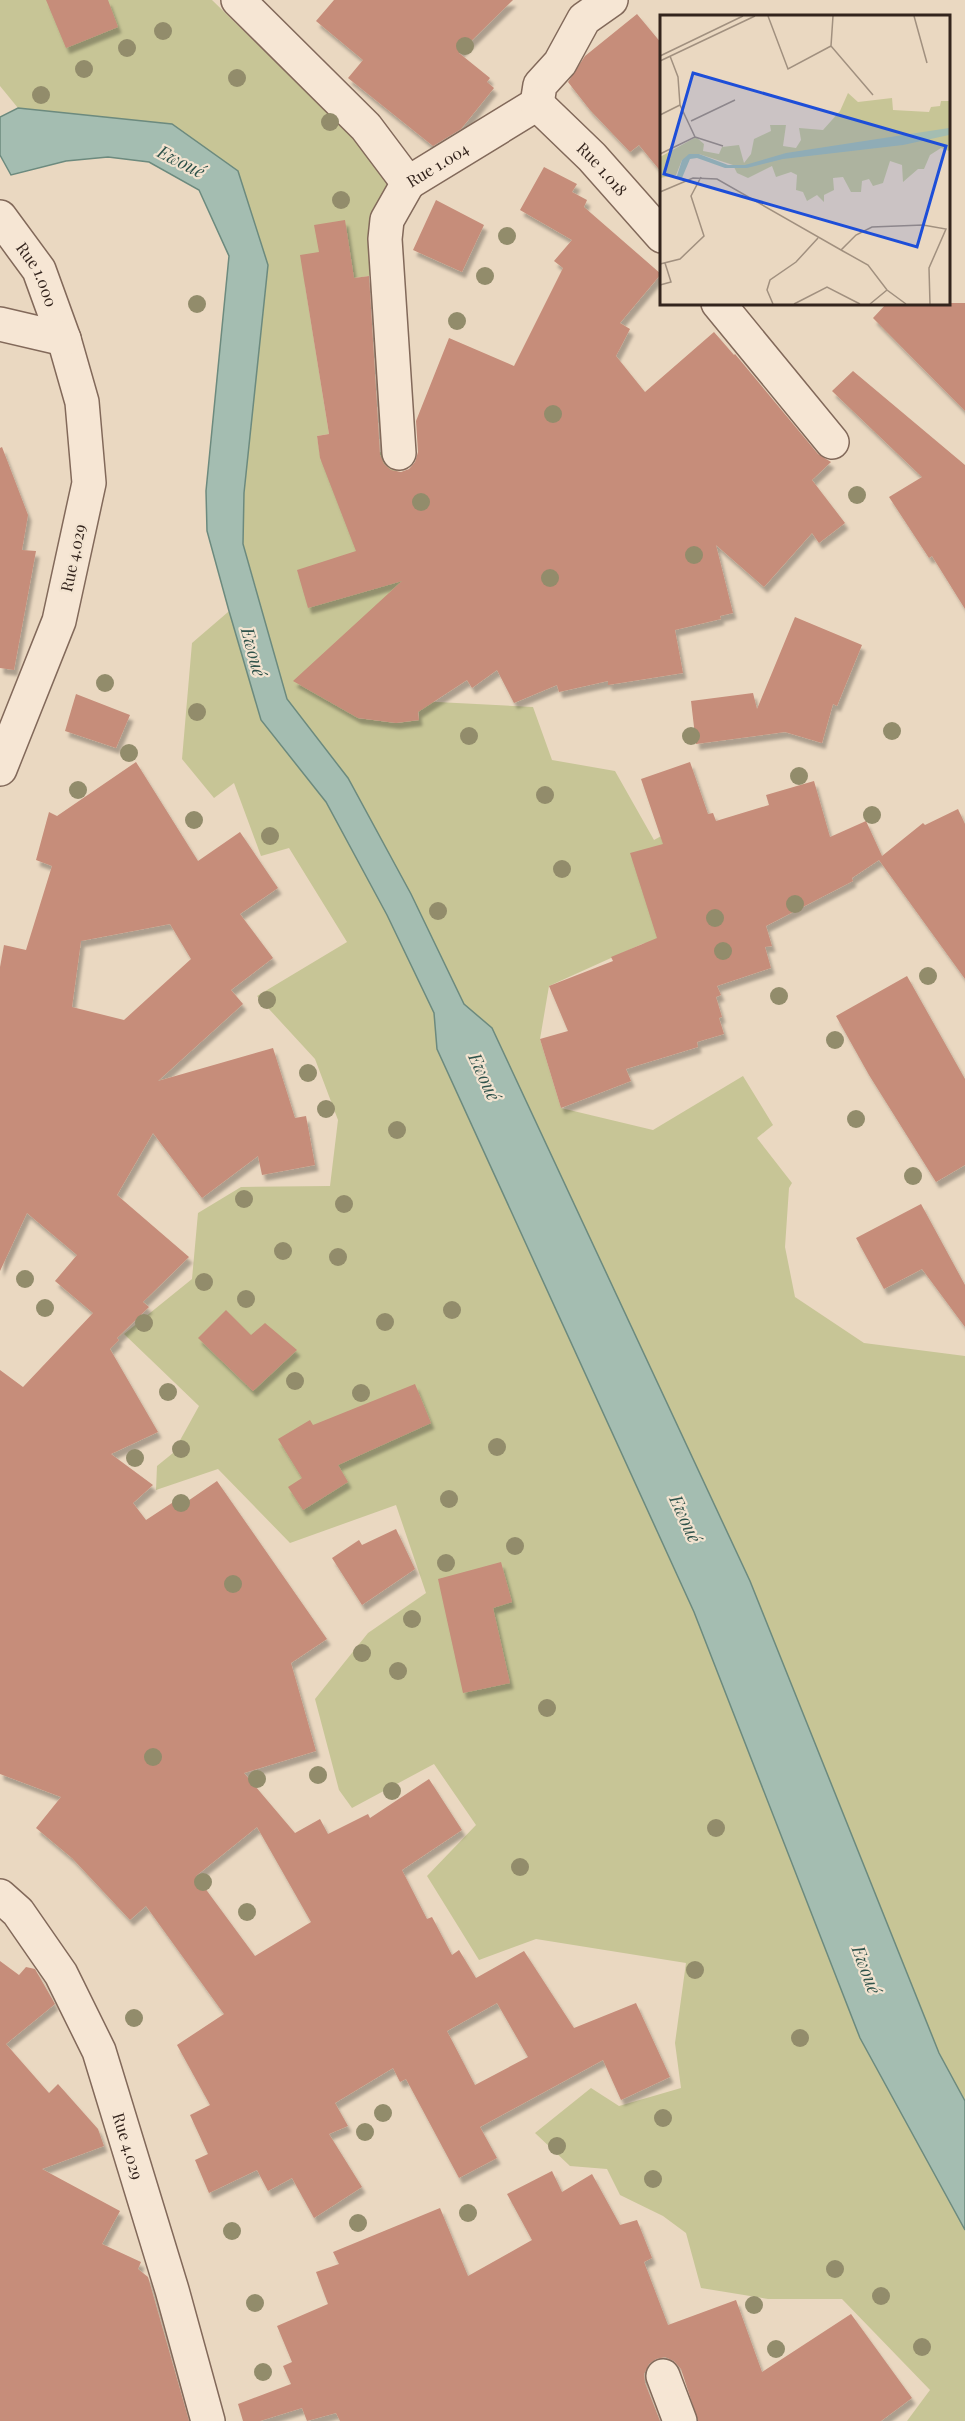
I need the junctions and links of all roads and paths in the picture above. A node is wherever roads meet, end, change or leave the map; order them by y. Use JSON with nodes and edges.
{"nodes":[{"id":1,"x":238,"y":0,"type":"edge"},
{"id":2,"x":611,"y":0,"type":"edge"},
{"id":3,"x":537,"y":104,"type":"junction"},
{"id":4,"x":408,"y":183,"type":"junction"},
{"id":5,"x":0,"y":217,"type":"edge"},
{"id":6,"x":660,"y":234,"type":"edge"},
{"id":7,"x":719,"y":304,"type":"edge"},
{"id":8,"x":0,"y":324,"type":"edge"},
{"id":9,"x":63,"y":339,"type":"junction"},
{"id":10,"x":832,"y":442,"type":"dead end"},
{"id":11,"x":399,"y":453,"type":"dead end"},
{"id":12,"x":0,"y":769,"type":"edge"},
{"id":13,"x":0,"y":1896,"type":"edge"},
{"id":14,"x":663,"y":2376,"type":"dead end"},
{"id":15,"x":208,"y":2421,"type":"edge"},
{"id":16,"x":680,"y":2421,"type":"edge"}],
"edges":[{"from":1,"to":4,"type":"street","name":"Rue 1.004"},
{"from":2,"to":3,"type":"street"},
{"from":3,"to":4,"type":"street","name":"Rue 1.004"},
{"from":3,"to":6,"type":"street","name":"Rue 1.018"},
{"from":4,"to":11,"type":"street"},
{"from":5,"to":9,"type":"street","name":"Rue 1.000"},
{"from":7,"to":10,"type":"street"},
{"from":8,"to":9,"type":"street"},
{"from":9,"to":12,"type":"street","name":"Rue 4.029"},
{"from":13,"to":15,"type":"street","name":"Rue 4.029"},
{"from":14,"to":16,"type":"street"}]}
